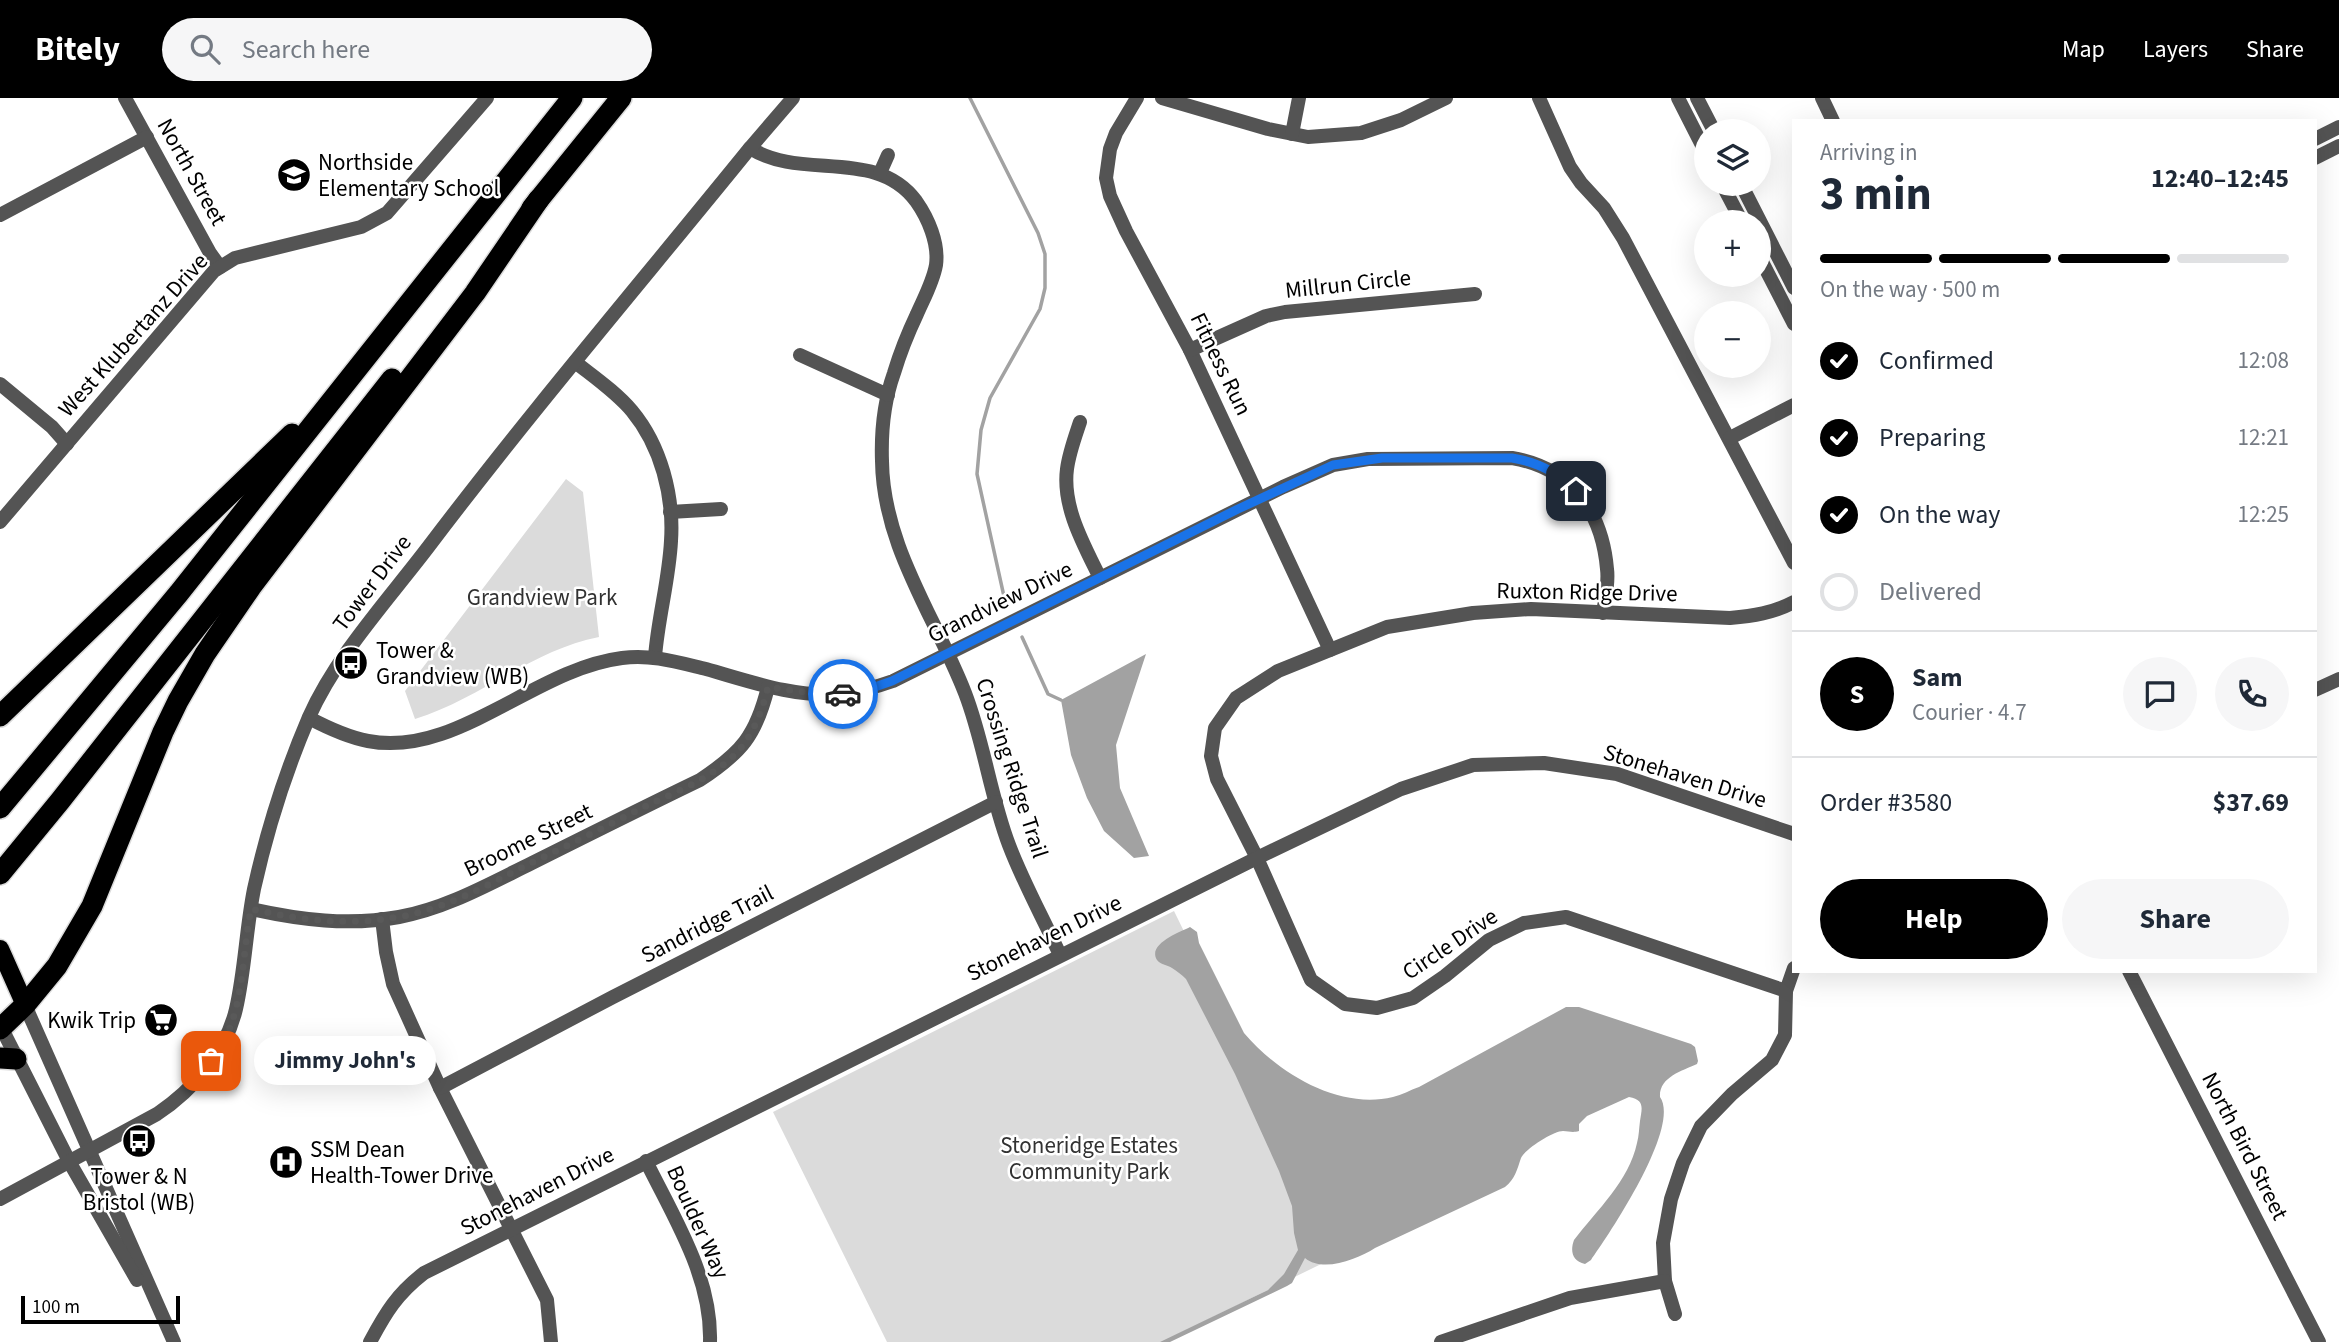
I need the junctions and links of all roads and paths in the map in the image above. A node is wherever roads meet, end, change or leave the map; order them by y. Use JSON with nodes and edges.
{"nodes":[{"id":1,"x":125,"y":98,"type":"edge"},
{"id":2,"x":486,"y":98,"type":"edge"},
{"id":3,"x":572,"y":98,"type":"edge"},
{"id":4,"x":621,"y":98,"type":"edge"},
{"id":5,"x":793,"y":98,"type":"edge"},
{"id":6,"x":1137,"y":98,"type":"edge"},
{"id":7,"x":1162,"y":98,"type":"edge"},
{"id":8,"x":1299,"y":98,"type":"edge"},
{"id":9,"x":1446,"y":98,"type":"edge"},
{"id":10,"x":1539,"y":98,"type":"edge"},
{"id":11,"x":1678,"y":98,"type":"edge"},
{"id":12,"x":1697,"y":98,"type":"edge"},
{"id":13,"x":1825,"y":99,"type":"edge"},
{"id":14,"x":1708,"y":119,"type":"edge"},
{"id":15,"x":1832,"y":119,"type":"edge"},
{"id":16,"x":2339,"y":127,"type":"edge"},
{"id":17,"x":1694,"y":129,"type":"edge"},
{"id":18,"x":1292,"y":134,"type":"junction"},
{"id":19,"x":147,"y":137,"type":"junction"},
{"id":20,"x":2317,"y":138,"type":"edge"},
{"id":21,"x":2339,"y":146,"type":"edge"},
{"id":22,"x":750,"y":148,"type":"junction"},
{"id":23,"x":888,"y":155,"type":"dead end"},
{"id":24,"x":2317,"y":157,"type":"edge"},
{"id":25,"x":880,"y":173,"type":"junction"},
{"id":26,"x":1747,"y":196,"type":"edge"},
{"id":27,"x":539,"y":199,"type":"junction"},
{"id":28,"x":0,"y":215,"type":"edge"},
{"id":29,"x":220,"y":267,"type":"junction"},
{"id":30,"x":1771,"y":279,"type":"edge"},
{"id":31,"x":425,"y":282,"type":"junction"},
{"id":32,"x":1792,"y":284,"type":"edge"},
{"id":33,"x":1475,"y":294,"type":"dead end"},
{"id":34,"x":1792,"y":320,"type":"edge"},
{"id":35,"x":1190,"y":350,"type":"junction"},
{"id":36,"x":800,"y":355,"type":"dead end"},
{"id":37,"x":575,"y":362,"type":"junction"},
{"id":38,"x":0,"y":384,"type":"edge"},
{"id":39,"x":888,"y":395,"type":"junction"},
{"id":40,"x":1792,"y":406,"type":"edge"},
{"id":41,"x":1080,"y":422,"type":"dead end"},
{"id":42,"x":1730,"y":438,"type":"junction"},
{"id":43,"x":67,"y":444,"type":"junction"},
{"id":44,"x":1260,"y":498,"type":"junction"},
{"id":45,"x":722,"y":509,"type":"dead end"},
{"id":46,"x":670,"y":512,"type":"junction"},
{"id":47,"x":0,"y":522,"type":"edge"},
{"id":48,"x":1792,"y":559,"type":"edge"},
{"id":49,"x":1100,"y":578,"type":"junction"},
{"id":50,"x":1792,"y":603,"type":"edge"},
{"id":51,"x":1603,"y":613,"type":"junction"},
{"id":52,"x":1330,"y":650,"type":"junction"},
{"id":53,"x":948,"y":653,"type":"junction"},
{"id":54,"x":655,"y":657,"type":"junction"},
{"id":55,"x":2339,"y":679,"type":"edge"},
{"id":56,"x":768,"y":687,"type":"junction"},
{"id":57,"x":2317,"y":689,"type":"edge"},
{"id":58,"x":0,"y":716,"type":"edge"},
{"id":59,"x":309,"y":718,"type":"junction"},
{"id":60,"x":996,"y":802,"type":"junction"},
{"id":61,"x":0,"y":808,"type":"edge"},
{"id":62,"x":1792,"y":833,"type":"edge"},
{"id":63,"x":1257,"y":858,"type":"junction"},
{"id":64,"x":0,"y":874,"type":"edge"},
{"id":65,"x":251,"y":909,"type":"junction"},
{"id":66,"x":382,"y":919,"type":"junction"},
{"id":67,"x":0,"y":949,"type":"edge"},
{"id":68,"x":1060,"y":955,"type":"junction"},
{"id":69,"x":1792,"y":973,"type":"edge"},
{"id":70,"x":2130,"y":973,"type":"edge"},
{"id":71,"x":1786,"y":991,"type":"junction"},
{"id":72,"x":25,"y":1005,"type":"junction"},
{"id":73,"x":0,"y":1027,"type":"edge"},
{"id":74,"x":8,"y":1058,"type":"edge"},
{"id":75,"x":440,"y":1087,"type":"junction"},
{"id":76,"x":89,"y":1153,"type":"junction"},
{"id":77,"x":646,"y":1161,"type":"junction"},
{"id":78,"x":70,"y":1164,"type":"junction"},
{"id":79,"x":0,"y":1199,"type":"edge"},
{"id":80,"x":512,"y":1229,"type":"junction"},
{"id":81,"x":1665,"y":1280,"type":"junction"},
{"id":82,"x":1675,"y":1314,"type":"dead end"},
{"id":83,"x":170,"y":1335,"type":"edge"},
{"id":84,"x":370,"y":1342,"type":"edge"},
{"id":85,"x":551,"y":1342,"type":"edge"},
{"id":86,"x":710,"y":1342,"type":"edge"},
{"id":87,"x":1441,"y":1342,"type":"edge"},
{"id":88,"x":2319,"y":1342,"type":"edge"}],
"edges":[{"from":1,"to":19,"type":"street","name":"North Street"},
{"from":2,"to":29,"type":"street","name":"West Klubertanz Drive"},
{"from":3,"to":31,"type":"highway"},
{"from":4,"to":27,"type":"highway"},
{"from":5,"to":22,"type":"street","name":"Tower Drive"},
{"from":6,"to":35,"type":"street","name":"Fitness Run"},
{"from":7,"to":18,"type":"street"},
{"from":8,"to":18,"type":"street"},
{"from":9,"to":18,"type":"street"},
{"from":10,"to":42,"type":"street"},
{"from":11,"to":17,"type":"street"},
{"from":12,"to":14,"type":"street"},
{"from":13,"to":15,"type":"street"},
{"from":16,"to":20,"type":"street"},
{"from":19,"to":28,"type":"street"},
{"from":19,"to":29,"type":"street","name":"North Street"},
{"from":21,"to":24,"type":"street"},
{"from":22,"to":25,"type":"street"},
{"from":22,"to":37,"type":"street","name":"Tower Drive"},
{"from":23,"to":25,"type":"street"},
{"from":25,"to":39,"type":"street","name":"Crossing Ridge Trail"},
{"from":26,"to":32,"type":"street"},
{"from":27,"to":64,"type":"highway"},
{"from":27,"to":72,"type":"highway"},
{"from":29,"to":43,"type":"street","name":"West Klubertanz Drive"},
{"from":30,"to":34,"type":"street"},
{"from":31,"to":58,"type":"highway"},
{"from":31,"to":61,"type":"highway"},
{"from":33,"to":35,"type":"street","name":"Millrun Circle"},
{"from":35,"to":44,"type":"street","name":"Fitness Run"},
{"from":36,"to":39,"type":"street"},
{"from":37,"to":46,"type":"street"},
{"from":37,"to":59,"type":"street","name":"Tower Drive"},
{"from":38,"to":43,"type":"street"},
{"from":39,"to":53,"type":"street","name":"Crossing Ridge Trail"},
{"from":40,"to":42,"type":"street"},
{"from":41,"to":49,"type":"street"},
{"from":42,"to":48,"type":"street"},
{"from":43,"to":47,"type":"street","name":"West Klubertanz Drive"},
{"from":44,"to":49,"type":"street","name":"Grandview Drive"},
{"from":44,"to":51,"type":"street","name":"Grandview Drive"},
{"from":44,"to":52,"type":"street","name":"Fitness Run"},
{"from":45,"to":46,"type":"street"},
{"from":46,"to":54,"type":"street"},
{"from":49,"to":53,"type":"street","name":"Grandview Drive"},
{"from":50,"to":51,"type":"street","name":"Ruxton Ridge Drive"},
{"from":51,"to":52,"type":"street","name":"Ruxton Ridge Drive"},
{"from":52,"to":63,"type":"street","name":"Ruxton Ridge Drive"},
{"from":53,"to":56,"type":"street","name":"Grandview Drive"},
{"from":53,"to":60,"type":"street","name":"Crossing Ridge Trail"},
{"from":54,"to":56,"type":"street","name":"Grandview Drive"},
{"from":54,"to":59,"type":"street","name":"Grandview Drive"},
{"from":55,"to":57,"type":"street"},
{"from":56,"to":66,"type":"street","name":"Broome Street"},
{"from":59,"to":65,"type":"street","name":"Tower Drive"},
{"from":60,"to":68,"type":"street","name":"Crossing Ridge Trail"},
{"from":60,"to":75,"type":"street","name":"Sandridge Trail"},
{"from":62,"to":63,"type":"street","name":"Stonehaven Drive"},
{"from":63,"to":68,"type":"street","name":"Stonehaven Drive"},
{"from":63,"to":71,"type":"street","name":"Circle Drive"},
{"from":65,"to":66,"type":"street","name":"Broome Street"},
{"from":65,"to":76,"type":"street","name":"Tower Drive"},
{"from":66,"to":75,"type":"street"},
{"from":67,"to":72,"type":"main road"},
{"from":68,"to":77,"type":"street","name":"Stonehaven Drive"},
{"from":69,"to":71,"type":"street"},
{"from":70,"to":88,"type":"street","name":"North Bird Street"},
{"from":71,"to":81,"type":"street"},
{"from":72,"to":73,"type":"highway"},
{"from":72,"to":76,"type":"street"},
{"from":73,"to":74,"type":"street"},
{"from":74,"to":78,"type":"street"},
{"from":75,"to":80,"type":"street"},
{"from":76,"to":78,"type":"street","name":"Tower Drive"},
{"from":76,"to":83,"type":"street"},
{"from":77,"to":80,"type":"street","name":"Stonehaven Drive"},
{"from":77,"to":86,"type":"street","name":"Boulder Way"},
{"from":78,"to":79,"type":"street","name":"Tower Drive"},
{"from":78,"to":83,"type":"street"},
{"from":80,"to":84,"type":"street","name":"Stonehaven Drive"},
{"from":80,"to":85,"type":"street"},
{"from":81,"to":82,"type":"street"},
{"from":81,"to":87,"type":"street"}]}
